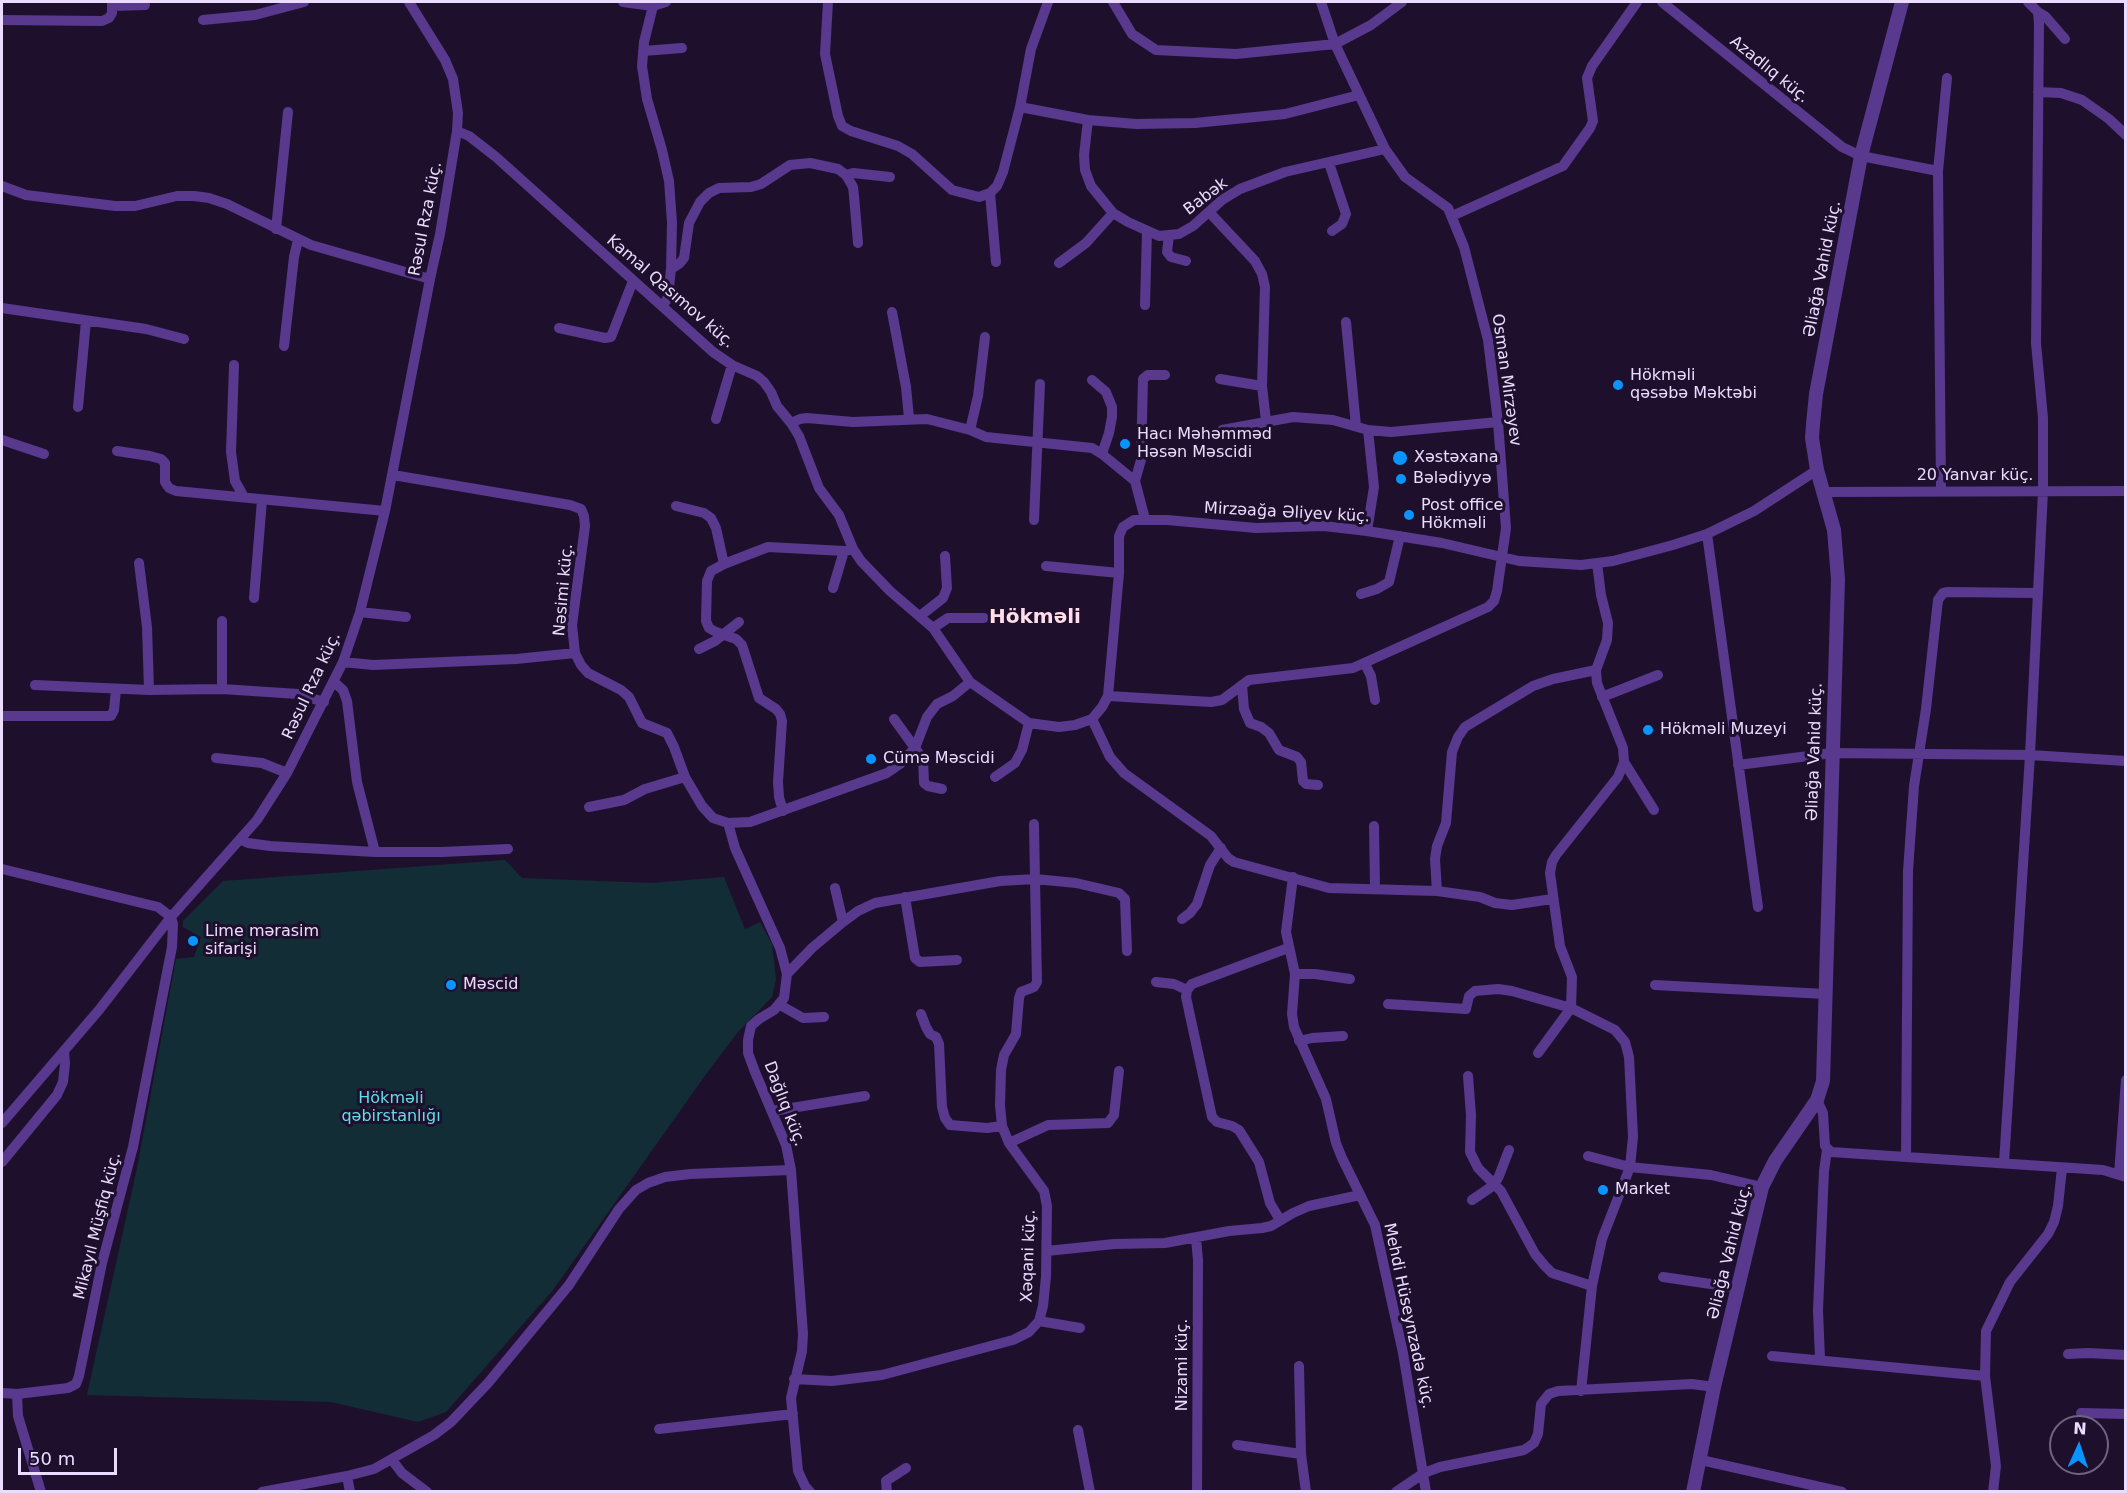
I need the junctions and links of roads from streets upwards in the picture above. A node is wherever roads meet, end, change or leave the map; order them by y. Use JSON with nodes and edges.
{"nodes":[{"id":1,"x":304,"y":2,"type":"edge"},
{"id":2,"x":409,"y":2,"type":"edge"},
{"id":3,"x":623,"y":2,"type":"edge"},
{"id":4,"x":666,"y":2,"type":"edge"},
{"id":5,"x":828,"y":2,"type":"edge"},
{"id":6,"x":1048,"y":2,"type":"edge"},
{"id":7,"x":1113,"y":2,"type":"edge"},
{"id":8,"x":1322,"y":2,"type":"edge"},
{"id":9,"x":1402,"y":2,"type":"edge"},
{"id":10,"x":1637,"y":2,"type":"edge"},
{"id":11,"x":1662,"y":2,"type":"edge"},
{"id":12,"x":1902,"y":2,"type":"edge"},
{"id":13,"x":2028,"y":2,"type":"edge"},
{"id":14,"x":112,"y":4,"type":"edge"},
{"id":15,"x":145,"y":5,"type":"dead end"},
{"id":16,"x":653,"y":6,"type":"junction"},
{"id":17,"x":2038,"y":12,"type":"junction"},
{"id":18,"x":2,"y":20,"type":"edge"},
{"id":19,"x":203,"y":20,"type":"dead end"},
{"id":20,"x":2065,"y":39,"type":"dead end"},
{"id":21,"x":1335,"y":44,"type":"junction"},
{"id":22,"x":682,"y":48,"type":"dead end"},
{"id":23,"x":643,"y":51,"type":"junction"},
{"id":24,"x":1947,"y":78,"type":"dead end"},
{"id":25,"x":2038,"y":92,"type":"junction"},
{"id":26,"x":1359,"y":95,"type":"junction"},
{"id":27,"x":1020,"y":107,"type":"junction"},
{"id":28,"x":288,"y":112,"type":"dead end"},
{"id":29,"x":1088,"y":120,"type":"junction"},
{"id":30,"x":457,"y":131,"type":"junction"},
{"id":31,"x":2126,"y":135,"type":"edge"},
{"id":32,"x":1385,"y":149,"type":"junction"},
{"id":33,"x":1861,"y":156,"type":"junction"},
{"id":34,"x":1329,"y":163,"type":"junction"},
{"id":35,"x":1938,"y":171,"type":"junction"},
{"id":36,"x":846,"y":175,"type":"junction"},
{"id":37,"x":890,"y":177,"type":"dead end"},
{"id":38,"x":2,"y":191,"type":"edge"},
{"id":39,"x":990,"y":194,"type":"junction"},
{"id":40,"x":1209,"y":212,"type":"junction"},
{"id":41,"x":1113,"y":213,"type":"junction"},
{"id":42,"x":1452,"y":216,"type":"junction"},
{"id":43,"x":672,"y":222,"type":"junction"},
{"id":44,"x":689,"y":223,"type":"junction"},
{"id":45,"x":276,"y":229,"type":"junction"},
{"id":46,"x":1147,"y":231,"type":"junction"},
{"id":47,"x":1332,"y":231,"type":"dead end"},
{"id":48,"x":1169,"y":236,"type":"junction"},
{"id":49,"x":298,"y":240,"type":"junction"},
{"id":50,"x":858,"y":243,"type":"dead end"},
{"id":51,"x":1186,"y":261,"type":"dead end"},
{"id":52,"x":996,"y":262,"type":"dead end"},
{"id":53,"x":1059,"y":262,"type":"dead end"},
{"id":54,"x":670,"y":269,"type":"junction"},
{"id":55,"x":430,"y":279,"type":"junction"},
{"id":56,"x":633,"y":281,"type":"junction"},
{"id":57,"x":1145,"y":305,"type":"dead end"},
{"id":58,"x":663,"y":306,"type":"junction"},
{"id":59,"x":2,"y":308,"type":"edge"},
{"id":60,"x":892,"y":312,"type":"dead end"},
{"id":61,"x":86,"y":321,"type":"junction"},
{"id":62,"x":1346,"y":322,"type":"dead end"},
{"id":63,"x":559,"y":328,"type":"dead end"},
{"id":64,"x":985,"y":337,"type":"dead end"},
{"id":65,"x":184,"y":339,"type":"dead end"},
{"id":66,"x":284,"y":346,"type":"dead end"},
{"id":67,"x":234,"y":365,"type":"dead end"},
{"id":68,"x":732,"y":365,"type":"junction"},
{"id":69,"x":1165,"y":375,"type":"dead end"},
{"id":70,"x":1220,"y":379,"type":"dead end"},
{"id":71,"x":1092,"y":380,"type":"dead end"},
{"id":72,"x":1041,"y":384,"type":"dead end"},
{"id":73,"x":1262,"y":386,"type":"junction"},
{"id":74,"x":78,"y":407,"type":"dead end"},
{"id":75,"x":909,"y":418,"type":"junction"},
{"id":76,"x":716,"y":419,"type":"dead end"},
{"id":77,"x":1266,"y":421,"type":"junction"},
{"id":78,"x":1498,"y":422,"type":"junction"},
{"id":79,"x":791,"y":423,"type":"junction"},
{"id":80,"x":1356,"y":426,"type":"junction"},
{"id":81,"x":969,"y":430,"type":"junction"},
{"id":82,"x":1222,"y":430,"type":"dead end"},
{"id":83,"x":1368,"y":430,"type":"junction"},
{"id":84,"x":2,"y":440,"type":"edge"},
{"id":85,"x":1038,"y":441,"type":"junction"},
{"id":86,"x":117,"y":451,"type":"dead end"},
{"id":87,"x":44,"y":454,"type":"dead end"},
{"id":88,"x":1102,"y":454,"type":"junction"},
{"id":89,"x":1817,"y":470,"type":"junction"},
{"id":90,"x":393,"y":475,"type":"junction"},
{"id":91,"x":1136,"y":481,"type":"junction"},
{"id":92,"x":1941,"y":491,"type":"junction"},
{"id":93,"x":2043,"y":491,"type":"junction"},
{"id":94,"x":2126,"y":491,"type":"edge"},
{"id":95,"x":1824,"y":492,"type":"junction"},
{"id":96,"x":244,"y":496,"type":"junction"},
{"id":97,"x":262,"y":500,"type":"junction"},
{"id":98,"x":676,"y":506,"type":"dead end"},
{"id":99,"x":385,"y":511,"type":"junction"},
{"id":100,"x":1145,"y":519,"type":"junction"},
{"id":101,"x":1034,"y":520,"type":"dead end"},
{"id":102,"x":1367,"y":531,"type":"junction"},
{"id":103,"x":1707,"y":534,"type":"junction"},
{"id":104,"x":1400,"y":536,"type":"junction"},
{"id":105,"x":849,"y":550,"type":"junction"},
{"id":106,"x":945,"y":556,"type":"dead end"},
{"id":107,"x":1503,"y":558,"type":"junction"},
{"id":108,"x":139,"y":563,"type":"dead end"},
{"id":109,"x":1597,"y":563,"type":"junction"},
{"id":110,"x":724,"y":564,"type":"junction"},
{"id":111,"x":1046,"y":566,"type":"dead end"},
{"id":112,"x":1119,"y":573,"type":"junction"},
{"id":113,"x":832,"y":588,"type":"dead end"},
{"id":114,"x":2037,"y":593,"type":"junction"},
{"id":115,"x":1361,"y":594,"type":"dead end"},
{"id":116,"x":254,"y":598,"type":"dead end"},
{"id":117,"x":360,"y":612,"type":"junction"},
{"id":118,"x":920,"y":616,"type":"junction"},
{"id":119,"x":406,"y":617,"type":"dead end"},
{"id":120,"x":984,"y":618,"type":"dead end"},
{"id":121,"x":222,"y":621,"type":"dead end"},
{"id":122,"x":739,"y":622,"type":"dead end"},
{"id":123,"x":933,"y":628,"type":"junction"},
{"id":124,"x":723,"y":635,"type":"junction"},
{"id":125,"x":699,"y":649,"type":"dead end"},
{"id":126,"x":575,"y":653,"type":"junction"},
{"id":127,"x":343,"y":662,"type":"junction"},
{"id":128,"x":1365,"y":664,"type":"junction"},
{"id":129,"x":1596,"y":670,"type":"junction"},
{"id":130,"x":1658,"y":675,"type":"dead end"},
{"id":131,"x":334,"y":682,"type":"junction"},
{"id":132,"x":970,"y":682,"type":"junction"},
{"id":133,"x":34,"y":685,"type":"dead end"},
{"id":134,"x":1242,"y":685,"type":"junction"},
{"id":135,"x":116,"y":689,"type":"junction"},
{"id":136,"x":222,"y":689,"type":"junction"},
{"id":137,"x":149,"y":690,"type":"junction"},
{"id":138,"x":1108,"y":696,"type":"junction"},
{"id":139,"x":1602,"y":697,"type":"junction"},
{"id":140,"x":1376,"y":700,"type":"dead end"},
{"id":141,"x":324,"y":702,"type":"junction"},
{"id":142,"x":2,"y":716,"type":"edge"},
{"id":143,"x":894,"y":719,"type":"dead end"},
{"id":144,"x":1092,"y":719,"type":"junction"},
{"id":145,"x":1029,"y":723,"type":"junction"},
{"id":146,"x":915,"y":748,"type":"junction"},
{"id":147,"x":1832,"y":753,"type":"junction"},
{"id":148,"x":1919,"y":753,"type":"junction"},
{"id":149,"x":2030,"y":755,"type":"junction"},
{"id":150,"x":216,"y":758,"type":"dead end"},
{"id":151,"x":2126,"y":761,"type":"edge"},
{"id":152,"x":1624,"y":762,"type":"junction"},
{"id":153,"x":1738,"y":765,"type":"junction"},
{"id":154,"x":287,"y":772,"type":"junction"},
{"id":155,"x":685,"y":777,"type":"junction"},
{"id":156,"x":995,"y":777,"type":"dead end"},
{"id":157,"x":1318,"y":785,"type":"dead end"},
{"id":158,"x":942,"y":789,"type":"dead end"},
{"id":159,"x":589,"y":807,"type":"dead end"},
{"id":160,"x":1654,"y":810,"type":"dead end"},
{"id":161,"x":783,"y":811,"type":"junction"},
{"id":162,"x":728,"y":823,"type":"junction"},
{"id":163,"x":1034,"y":824,"type":"dead end"},
{"id":164,"x":1374,"y":826,"type":"dead end"},
{"id":165,"x":241,"y":840,"type":"junction"},
{"id":166,"x":1221,"y":848,"type":"junction"},
{"id":167,"x":508,"y":849,"type":"dead end"},
{"id":168,"x":375,"y":852,"type":"junction"},
{"id":169,"x":2,"y":869,"type":"edge"},
{"id":170,"x":1293,"y":877,"type":"junction"},
{"id":171,"x":1035,"y":879,"type":"junction"},
{"id":172,"x":835,"y":888,"type":"dead end"},
{"id":173,"x":1375,"y":889,"type":"junction"},
{"id":174,"x":1437,"y":891,"type":"junction"},
{"id":175,"x":905,"y":897,"type":"junction"},
{"id":176,"x":1552,"y":900,"type":"junction"},
{"id":177,"x":1758,"y":907,"type":"dead end"},
{"id":178,"x":171,"y":917,"type":"junction"},
{"id":179,"x":1182,"y":919,"type":"dead end"},
{"id":180,"x":843,"y":922,"type":"junction"},
{"id":181,"x":1288,"y":948,"type":"junction"},
{"id":182,"x":1127,"y":951,"type":"dead end"},
{"id":183,"x":957,"y":960,"type":"dead end"},
{"id":184,"x":787,"y":974,"type":"junction"},
{"id":185,"x":1295,"y":974,"type":"junction"},
{"id":186,"x":1350,"y":979,"type":"dead end"},
{"id":187,"x":1156,"y":982,"type":"dead end"},
{"id":188,"x":1655,"y":985,"type":"dead end"},
{"id":189,"x":1187,"y":990,"type":"junction"},
{"id":190,"x":1825,"y":994,"type":"junction"},
{"id":191,"x":1389,"y":1004,"type":"dead end"},
{"id":192,"x":780,"y":1005,"type":"junction"},
{"id":193,"x":1571,"y":1008,"type":"junction"},
{"id":194,"x":921,"y":1014,"type":"dead end"},
{"id":195,"x":824,"y":1017,"type":"dead end"},
{"id":196,"x":1343,"y":1036,"type":"dead end"},
{"id":197,"x":1299,"y":1041,"type":"junction"},
{"id":198,"x":64,"y":1051,"type":"junction"},
{"id":199,"x":1538,"y":1053,"type":"dead end"},
{"id":200,"x":1119,"y":1071,"type":"dead end"},
{"id":201,"x":1468,"y":1076,"type":"dead end"},
{"id":202,"x":2126,"y":1080,"type":"edge"},
{"id":203,"x":865,"y":1096,"type":"dead end"},
{"id":204,"x":1817,"y":1100,"type":"junction"},
{"id":205,"x":773,"y":1111,"type":"junction"},
{"id":206,"x":2,"y":1124,"type":"edge"},
{"id":207,"x":1002,"y":1126,"type":"junction"},
{"id":208,"x":1009,"y":1143,"type":"junction"},
{"id":209,"x":1509,"y":1150,"type":"dead end"},
{"id":210,"x":1827,"y":1150,"type":"junction"},
{"id":211,"x":1588,"y":1156,"type":"dead end"},
{"id":212,"x":1906,"y":1157,"type":"junction"},
{"id":213,"x":2,"y":1162,"type":"edge"},
{"id":214,"x":2004,"y":1163,"type":"junction"},
{"id":215,"x":1630,"y":1167,"type":"junction"},
{"id":216,"x":2062,"y":1168,"type":"junction"},
{"id":217,"x":791,"y":1170,"type":"junction"},
{"id":218,"x":2122,"y":1175,"type":"edge"},
{"id":219,"x":1494,"y":1185,"type":"junction"},
{"id":220,"x":1762,"y":1187,"type":"junction"},
{"id":221,"x":1360,"y":1195,"type":"junction"},
{"id":222,"x":1472,"y":1200,"type":"dead end"},
{"id":223,"x":1280,"y":1220,"type":"junction"},
{"id":224,"x":1196,"y":1238,"type":"junction"},
{"id":225,"x":1047,"y":1251,"type":"junction"},
{"id":226,"x":1663,"y":1277,"type":"dead end"},
{"id":227,"x":1592,"y":1286,"type":"junction"},
{"id":228,"x":1738,"y":1288,"type":"junction"},
{"id":229,"x":1039,"y":1321,"type":"junction"},
{"id":230,"x":1080,"y":1328,"type":"dead end"},
{"id":231,"x":2068,"y":1354,"type":"dead end"},
{"id":232,"x":2126,"y":1355,"type":"edge"},
{"id":233,"x":1772,"y":1356,"type":"dead end"},
{"id":234,"x":1820,"y":1359,"type":"junction"},
{"id":235,"x":1299,"y":1366,"type":"dead end"},
{"id":236,"x":1985,"y":1376,"type":"junction"},
{"id":237,"x":794,"y":1379,"type":"junction"},
{"id":238,"x":1714,"y":1387,"type":"junction"},
{"id":239,"x":1581,"y":1391,"type":"junction"},
{"id":240,"x":2,"y":1393,"type":"edge"},
{"id":241,"x":17,"y":1394,"type":"junction"},
{"id":242,"x":2081,"y":1413,"type":"dead end"},
{"id":243,"x":793,"y":1414,"type":"junction"},
{"id":244,"x":2126,"y":1414,"type":"edge"},
{"id":245,"x":659,"y":1429,"type":"dead end"},
{"id":246,"x":1078,"y":1430,"type":"dead end"},
{"id":247,"x":1237,"y":1445,"type":"dead end"},
{"id":248,"x":1301,"y":1454,"type":"junction"},
{"id":249,"x":392,"y":1460,"type":"junction"},
{"id":250,"x":1701,"y":1460,"type":"junction"},
{"id":251,"x":906,"y":1468,"type":"dead end"},
{"id":252,"x":1424,"y":1473,"type":"junction"},
{"id":253,"x":347,"y":1476,"type":"junction"},
{"id":254,"x":41,"y":1491,"type":"edge"},
{"id":255,"x":262,"y":1491,"type":"edge"},
{"id":256,"x":350,"y":1491,"type":"edge"},
{"id":257,"x":427,"y":1491,"type":"edge"},
{"id":258,"x":810,"y":1491,"type":"edge"},
{"id":259,"x":887,"y":1491,"type":"edge"},
{"id":260,"x":1090,"y":1491,"type":"edge"},
{"id":261,"x":1197,"y":1491,"type":"edge"},
{"id":262,"x":1306,"y":1491,"type":"edge"},
{"id":263,"x":1396,"y":1491,"type":"edge"},
{"id":264,"x":1426,"y":1491,"type":"edge"},
{"id":265,"x":1693,"y":1491,"type":"edge"},
{"id":266,"x":1842,"y":1491,"type":"edge"},
{"id":267,"x":1994,"y":1491,"type":"edge"}],
"edges":[{"from":1,"to":19,"type":"street"},
{"from":2,"to":30,"type":"street"},
{"from":3,"to":16,"type":"street"},
{"from":4,"to":16,"type":"street"},
{"from":5,"to":39,"type":"street"},
{"from":6,"to":27,"type":"street"},
{"from":7,"to":21,"type":"street"},
{"from":8,"to":21,"type":"street","name":"Osman Mirzəyev"},
{"from":9,"to":21,"type":"street"},
{"from":10,"to":42,"type":"street"},
{"from":11,"to":33,"type":"street","name":"Azadlıq küç."},
{"from":12,"to":33,"type":"street","name":"Əliağa Vahid küç."},
{"from":13,"to":17,"type":"street"},
{"from":14,"to":15,"type":"street"},
{"from":14,"to":18,"type":"street"},
{"from":16,"to":23,"type":"street"},
{"from":17,"to":20,"type":"street"},
{"from":17,"to":25,"type":"street"},
{"from":21,"to":26,"type":"street","name":"Osman Mirzəyev"},
{"from":22,"to":23,"type":"street"},
{"from":23,"to":43,"type":"street"},
{"from":24,"to":35,"type":"street"},
{"from":25,"to":31,"type":"street"},
{"from":25,"to":93,"type":"street"},
{"from":26,"to":29,"type":"street"},
{"from":26,"to":32,"type":"street","name":"Osman Mirzəyev"},
{"from":27,"to":29,"type":"street"},
{"from":27,"to":39,"type":"street"},
{"from":28,"to":45,"type":"street"},
{"from":29,"to":41,"type":"street"},
{"from":30,"to":55,"type":"street","name":"Rəsul Rza küç."},
{"from":30,"to":56,"type":"street","name":"Kamal Qasımov küç."},
{"from":32,"to":34,"type":"street","name":"Babək"},
{"from":32,"to":42,"type":"street","name":"Osman Mirzəyev"},
{"from":33,"to":35,"type":"street","name":"Azadlıq küç."},
{"from":33,"to":89,"type":"street","name":"Əliağa Vahid küç."},
{"from":34,"to":40,"type":"street","name":"Babək"},
{"from":34,"to":47,"type":"street"},
{"from":35,"to":92,"type":"street"},
{"from":36,"to":37,"type":"street"},
{"from":36,"to":44,"type":"street"},
{"from":36,"to":50,"type":"street"},
{"from":38,"to":45,"type":"street"},
{"from":39,"to":52,"type":"street"},
{"from":40,"to":48,"type":"street","name":"Babək"},
{"from":40,"to":73,"type":"street"},
{"from":41,"to":46,"type":"street"},
{"from":41,"to":53,"type":"street"},
{"from":42,"to":78,"type":"street","name":"Osman Mirzəyev"},
{"from":43,"to":44,"type":"street"},
{"from":43,"to":54,"type":"street"},
{"from":44,"to":54,"type":"street"},
{"from":45,"to":49,"type":"street"},
{"from":46,"to":48,"type":"street"},
{"from":46,"to":57,"type":"street"},
{"from":48,"to":51,"type":"street"},
{"from":49,"to":55,"type":"street"},
{"from":49,"to":66,"type":"street"},
{"from":54,"to":58,"type":"street"},
{"from":55,"to":90,"type":"street","name":"Rəsul Rza küç."},
{"from":56,"to":58,"type":"street","name":"Kamal Qasımov küç."},
{"from":56,"to":63,"type":"street"},
{"from":58,"to":68,"type":"street","name":"Kamal Qasımov küç."},
{"from":59,"to":61,"type":"street"},
{"from":60,"to":75,"type":"street"},
{"from":61,"to":65,"type":"street"},
{"from":61,"to":74,"type":"street"},
{"from":62,"to":80,"type":"street"},
{"from":64,"to":81,"type":"street"},
{"from":67,"to":96,"type":"street"},
{"from":68,"to":76,"type":"street"},
{"from":68,"to":79,"type":"street","name":"Kamal Qasımov küç."},
{"from":69,"to":91,"type":"street"},
{"from":70,"to":73,"type":"street"},
{"from":71,"to":88,"type":"street"},
{"from":72,"to":85,"type":"street"},
{"from":73,"to":77,"type":"street"},
{"from":75,"to":79,"type":"street"},
{"from":75,"to":81,"type":"street"},
{"from":77,"to":80,"type":"street"},
{"from":77,"to":82,"type":"street"},
{"from":78,"to":83,"type":"street"},
{"from":78,"to":107,"type":"street","name":"Osman Mirzəyev"},
{"from":79,"to":105,"type":"street","name":"Kamal Qasımov küç."},
{"from":80,"to":83,"type":"street"},
{"from":81,"to":85,"type":"street"},
{"from":83,"to":102,"type":"street"},
{"from":84,"to":87,"type":"street"},
{"from":85,"to":88,"type":"street"},
{"from":85,"to":101,"type":"street"},
{"from":86,"to":96,"type":"street"},
{"from":88,"to":91,"type":"street"},
{"from":89,"to":95,"type":"street","name":"Əliağa Vahid küç."},
{"from":89,"to":103,"type":"street","name":"Mirzəağa Əliyev küç."},
{"from":90,"to":99,"type":"street","name":"Rəsul Rza küç."},
{"from":90,"to":126,"type":"street","name":"Nəsimi küç."},
{"from":91,"to":100,"type":"street"},
{"from":92,"to":93,"type":"street","name":"20 Yanvar küç."},
{"from":92,"to":95,"type":"street","name":"20 Yanvar küç."},
{"from":93,"to":94,"type":"street","name":"20 Yanvar küç."},
{"from":93,"to":114,"type":"street"},
{"from":95,"to":147,"type":"street","name":"Əliağa Vahid küç."},
{"from":96,"to":97,"type":"street"},
{"from":97,"to":99,"type":"street"},
{"from":97,"to":116,"type":"street"},
{"from":98,"to":110,"type":"street"},
{"from":99,"to":117,"type":"street","name":"Rəsul Rza küç."},
{"from":100,"to":102,"type":"street","name":"Mirzəağa Əliyev küç."},
{"from":100,"to":112,"type":"street","name":"Mirzəağa Əliyev küç."},
{"from":102,"to":104,"type":"street","name":"Mirzəağa Əliyev küç."},
{"from":103,"to":109,"type":"street","name":"Mirzəağa Əliyev küç."},
{"from":103,"to":153,"type":"street"},
{"from":104,"to":107,"type":"street","name":"Mirzəağa Əliyev küç."},
{"from":104,"to":115,"type":"street"},
{"from":105,"to":110,"type":"street"},
{"from":105,"to":113,"type":"street"},
{"from":105,"to":118,"type":"street","name":"Kamal Qasımov küç."},
{"from":106,"to":118,"type":"street"},
{"from":107,"to":109,"type":"street","name":"Mirzəağa Əliyev küç."},
{"from":107,"to":128,"type":"street","name":"Osman Mirzəyev"},
{"from":108,"to":137,"type":"street"},
{"from":109,"to":129,"type":"street"},
{"from":110,"to":124,"type":"street"},
{"from":111,"to":112,"type":"street"},
{"from":112,"to":138,"type":"street"},
{"from":114,"to":148,"type":"street"},
{"from":114,"to":149,"type":"street"},
{"from":117,"to":119,"type":"street"},
{"from":117,"to":127,"type":"street","name":"Rəsul Rza küç."},
{"from":118,"to":123,"type":"street","name":"Kamal Qasımov küç."},
{"from":120,"to":123,"type":"street"},
{"from":121,"to":136,"type":"street"},
{"from":122,"to":124,"type":"street"},
{"from":123,"to":132,"type":"street","name":"Kamal Qasımov küç."},
{"from":124,"to":125,"type":"street"},
{"from":124,"to":161,"type":"street"},
{"from":126,"to":127,"type":"street"},
{"from":126,"to":155,"type":"street","name":"Nəsimi küç."},
{"from":127,"to":131,"type":"street","name":"Rəsul Rza küç."},
{"from":128,"to":134,"type":"street","name":"Osman Mirzəyev"},
{"from":128,"to":140,"type":"street"},
{"from":129,"to":139,"type":"street"},
{"from":129,"to":174,"type":"street"},
{"from":130,"to":139,"type":"street"},
{"from":131,"to":141,"type":"street","name":"Rəsul Rza küç."},
{"from":131,"to":168,"type":"street"},
{"from":132,"to":145,"type":"street","name":"Kamal Qasımov küç."},
{"from":132,"to":146,"type":"street"},
{"from":133,"to":135,"type":"street"},
{"from":134,"to":138,"type":"street","name":"Osman Mirzəyev"},
{"from":134,"to":157,"type":"street"},
{"from":135,"to":137,"type":"street"},
{"from":135,"to":142,"type":"street"},
{"from":136,"to":137,"type":"street"},
{"from":136,"to":141,"type":"street"},
{"from":138,"to":144,"type":"street"},
{"from":139,"to":152,"type":"street"},
{"from":141,"to":154,"type":"street","name":"Rəsul Rza küç."},
{"from":143,"to":146,"type":"street"},
{"from":144,"to":145,"type":"street","name":"Kamal Qasımov küç."},
{"from":144,"to":166,"type":"street"},
{"from":145,"to":156,"type":"street"},
{"from":146,"to":158,"type":"street"},
{"from":146,"to":161,"type":"street"},
{"from":147,"to":148,"type":"street"},
{"from":147,"to":153,"type":"street"},
{"from":147,"to":190,"type":"street","name":"Əliağa Vahid küç."},
{"from":148,"to":149,"type":"street"},
{"from":148,"to":212,"type":"street"},
{"from":149,"to":151,"type":"street"},
{"from":149,"to":214,"type":"street"},
{"from":150,"to":154,"type":"street"},
{"from":152,"to":160,"type":"street"},
{"from":152,"to":176,"type":"street"},
{"from":153,"to":177,"type":"street"},
{"from":154,"to":165,"type":"street","name":"Rəsul Rza küç."},
{"from":155,"to":159,"type":"street"},
{"from":155,"to":162,"type":"street","name":"Nəsimi küç."},
{"from":161,"to":162,"type":"street"},
{"from":162,"to":184,"type":"street"},
{"from":163,"to":171,"type":"street"},
{"from":164,"to":173,"type":"street"},
{"from":165,"to":168,"type":"street"},
{"from":165,"to":178,"type":"street","name":"Rəsul Rza küç."},
{"from":166,"to":170,"type":"street"},
{"from":166,"to":179,"type":"street"},
{"from":167,"to":168,"type":"street"},
{"from":169,"to":178,"type":"street"},
{"from":170,"to":173,"type":"street"},
{"from":170,"to":181,"type":"street","name":"Mehdi Hüseynzadə küç."},
{"from":171,"to":175,"type":"street"},
{"from":171,"to":182,"type":"street"},
{"from":171,"to":207,"type":"street","name":"Xəqani küç."},
{"from":172,"to":180,"type":"street"},
{"from":173,"to":174,"type":"street"},
{"from":174,"to":176,"type":"street"},
{"from":175,"to":180,"type":"street"},
{"from":175,"to":183,"type":"street"},
{"from":176,"to":193,"type":"street"},
{"from":178,"to":198,"type":"street","name":"Rəsul Rza küç."},
{"from":178,"to":241,"type":"street","name":"Mikayıl Müşfiq küç."},
{"from":180,"to":184,"type":"street"},
{"from":181,"to":185,"type":"street","name":"Mehdi Hüseynzadə küç."},
{"from":181,"to":189,"type":"street"},
{"from":184,"to":192,"type":"street"},
{"from":185,"to":186,"type":"street"},
{"from":185,"to":197,"type":"street","name":"Mehdi Hüseynzadə küç."},
{"from":187,"to":189,"type":"street"},
{"from":188,"to":190,"type":"street"},
{"from":189,"to":223,"type":"street"},
{"from":190,"to":204,"type":"street","name":"Əliağa Vahid küç."},
{"from":191,"to":193,"type":"street"},
{"from":192,"to":195,"type":"street"},
{"from":192,"to":205,"type":"street","name":"Dağlıq küç."},
{"from":193,"to":199,"type":"street"},
{"from":193,"to":215,"type":"street"},
{"from":194,"to":207,"type":"street"},
{"from":196,"to":197,"type":"street"},
{"from":197,"to":221,"type":"street","name":"Mehdi Hüseynzadə küç."},
{"from":198,"to":206,"type":"street","name":"Rəsul Rza küç."},
{"from":198,"to":213,"type":"street"},
{"from":200,"to":208,"type":"street"},
{"from":201,"to":219,"type":"street"},
{"from":202,"to":218,"type":"street"},
{"from":203,"to":205,"type":"street"},
{"from":204,"to":210,"type":"street"},
{"from":204,"to":220,"type":"street","name":"Əliağa Vahid küç."},
{"from":205,"to":217,"type":"street","name":"Dağlıq küç."},
{"from":207,"to":208,"type":"street","name":"Xəqani küç."},
{"from":208,"to":225,"type":"street","name":"Xəqani küç."},
{"from":209,"to":219,"type":"street"},
{"from":210,"to":212,"type":"street"},
{"from":210,"to":234,"type":"street"},
{"from":211,"to":215,"type":"street"},
{"from":212,"to":214,"type":"street"},
{"from":214,"to":216,"type":"street"},
{"from":215,"to":220,"type":"street"},
{"from":215,"to":227,"type":"street"},
{"from":216,"to":218,"type":"street"},
{"from":216,"to":236,"type":"street"},
{"from":217,"to":237,"type":"street","name":"Dağlıq küç."},
{"from":217,"to":249,"type":"street"},
{"from":219,"to":222,"type":"street"},
{"from":219,"to":227,"type":"street"},
{"from":220,"to":228,"type":"street","name":"Əliağa Vahid küç."},
{"from":221,"to":223,"type":"street"},
{"from":221,"to":252,"type":"street","name":"Mehdi Hüseynzadə küç."},
{"from":223,"to":224,"type":"street"},
{"from":224,"to":225,"type":"street"},
{"from":224,"to":261,"type":"street","name":"Nizami küç."},
{"from":225,"to":229,"type":"street","name":"Xəqani küç."},
{"from":226,"to":228,"type":"street"},
{"from":227,"to":239,"type":"street"},
{"from":228,"to":238,"type":"street","name":"Əliağa Vahid küç."},
{"from":229,"to":230,"type":"street"},
{"from":229,"to":237,"type":"street","name":"Xəqani küç."},
{"from":231,"to":232,"type":"street"},
{"from":233,"to":234,"type":"street"},
{"from":234,"to":236,"type":"street"},
{"from":235,"to":248,"type":"street"},
{"from":236,"to":267,"type":"street"},
{"from":237,"to":243,"type":"street","name":"Dağlıq küç."},
{"from":238,"to":239,"type":"street"},
{"from":238,"to":250,"type":"street","name":"Əliağa Vahid küç."},
{"from":239,"to":252,"type":"street"},
{"from":240,"to":241,"type":"street","name":"Mikayıl Müşfiq küç."},
{"from":241,"to":254,"type":"street"},
{"from":242,"to":244,"type":"street"},
{"from":243,"to":245,"type":"street"},
{"from":243,"to":258,"type":"street","name":"Dağlıq küç."},
{"from":246,"to":260,"type":"street"},
{"from":247,"to":248,"type":"street"},
{"from":248,"to":262,"type":"street"},
{"from":249,"to":253,"type":"street"},
{"from":249,"to":257,"type":"street"},
{"from":250,"to":265,"type":"street","name":"Əliağa Vahid küç."},
{"from":250,"to":266,"type":"street"},
{"from":251,"to":259,"type":"street"},
{"from":252,"to":263,"type":"street"},
{"from":252,"to":264,"type":"street","name":"Mehdi Hüseynzadə küç."},
{"from":253,"to":255,"type":"street"},
{"from":253,"to":256,"type":"street"}]}
